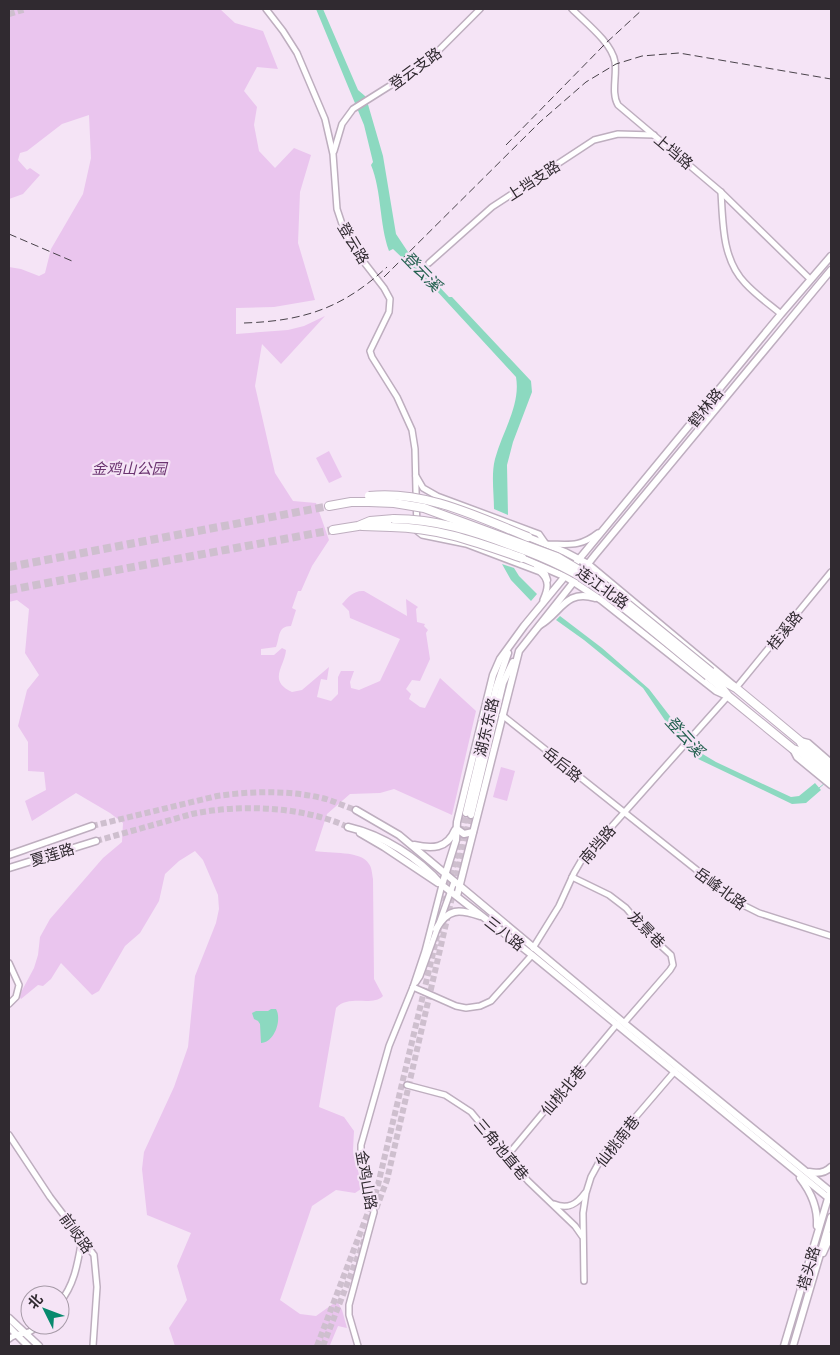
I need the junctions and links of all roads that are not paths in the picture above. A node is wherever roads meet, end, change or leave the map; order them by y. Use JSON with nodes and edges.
{"nodes":[{"id":1,"x":266,"y":9,"type":"edge"},
{"id":2,"x":480,"y":9,"type":"edge"},
{"id":3,"x":572,"y":9,"type":"edge"},
{"id":4,"x":654,"y":135,"type":"junction"},
{"id":5,"x":333,"y":154,"type":"junction"},
{"id":6,"x":721,"y":192,"type":"junction"},
{"id":7,"x":831,"y":256,"type":"edge"},
{"id":8,"x":429,"y":263,"type":"dead end"},
{"id":9,"x":831,"y":270,"type":"edge"},
{"id":10,"x":810,"y":279,"type":"junction"},
{"id":11,"x":781,"y":314,"type":"junction"},
{"id":12,"x":415,"y":473,"type":"junction"},
{"id":13,"x":437,"y":496,"type":"junction"},
{"id":14,"x":369,"y":499,"type":"junction"},
{"id":15,"x":415,"y":501,"type":"junction"},
{"id":16,"x":329,"y":506,"type":"tunnel mouth"},
{"id":17,"x":393,"y":523,"type":"junction"},
{"id":18,"x":610,"y":523,"type":"junction"},
{"id":19,"x":333,"y":530,"type":"tunnel mouth"},
{"id":20,"x":528,"y":537,"type":"joint"},
{"id":21,"x":546,"y":544,"type":"junction"},
{"id":22,"x":518,"y":560,"type":"junction"},
{"id":23,"x":580,"y":560,"type":"junction"},
{"id":24,"x":530,"y":561,"type":"junction"},
{"id":25,"x":588,"y":564,"type":"junction"},
{"id":26,"x":831,"y":572,"type":"edge"},
{"id":27,"x":566,"y":577,"type":"junction"},
{"id":28,"x":547,"y":580,"type":"junction"},
{"id":29,"x":574,"y":582,"type":"junction"},
{"id":30,"x":601,"y":600,"type":"junction"},
{"id":31,"x":537,"y":611,"type":"junction"},
{"id":32,"x":537,"y":626,"type":"junction"},
{"id":33,"x":513,"y":642,"type":"junction"},
{"id":34,"x":518,"y":651,"type":"junction"},
{"id":35,"x":709,"y":674,"type":"junction"},
{"id":36,"x":736,"y":688,"type":"junction"},
{"id":37,"x":728,"y":696,"type":"junction"},
{"id":38,"x":502,"y":715,"type":"junction"},
{"id":39,"x":800,"y":741,"type":"junction"},
{"id":40,"x":793,"y":749,"type":"junction"},
{"id":41,"x":831,"y":763,"type":"edge"},
{"id":42,"x":820,"y":765,"type":"junction"},
{"id":43,"x":831,"y":770,"type":"edge"},
{"id":44,"x":830,"y":782,"type":"edge"},
{"id":45,"x":356,"y":810,"type":"tunnel mouth"},
{"id":46,"x":624,"y":813,"type":"junction"},
{"id":47,"x":458,"y":822,"type":"junction"},
{"id":48,"x":92,"y":826,"type":"tunnel mouth"},
{"id":49,"x":348,"y":826,"type":"tunnel mouth"},
{"id":50,"x":457,"y":829,"type":"junction"},
{"id":51,"x":473,"y":832,"type":"junction"},
{"id":52,"x":96,"y":841,"type":"tunnel mouth"},
{"id":53,"x":411,"y":844,"type":"junction"},
{"id":54,"x":9,"y":856,"type":"edge"},
{"id":55,"x":9,"y":868,"type":"edge"},
{"id":56,"x":446,"y":874,"type":"junction"},
{"id":57,"x":572,"y":877,"type":"junction"},
{"id":58,"x":457,"y":884,"type":"junction"},
{"id":59,"x":442,"y":885,"type":"junction"},
{"id":60,"x":451,"y":891,"type":"junction"},
{"id":61,"x":457,"y":896,"type":"junction"},
{"id":62,"x":483,"y":917,"type":"junction"},
{"id":63,"x":436,"y":929,"type":"junction"},
{"id":64,"x":831,"y":936,"type":"edge"},
{"id":65,"x":532,"y":951,"type":"junction"},
{"id":66,"x":9,"y":963,"type":"edge"},
{"id":67,"x":413,"y":987,"type":"junction"},
{"id":68,"x":9,"y":1004,"type":"edge"},
{"id":69,"x":621,"y":1024,"type":"junction"},
{"id":70,"x":675,"y":1071,"type":"junction"},
{"id":71,"x":407,"y":1084,"type":"dead end"},
{"id":72,"x":9,"y":1135,"type":"edge"},
{"id":73,"x":507,"y":1156,"type":"junction"},
{"id":74,"x":831,"y":1167,"type":"edge"},
{"id":75,"x":792,"y":1170,"type":"junction"},
{"id":76,"x":806,"y":1171,"type":"junction"},
{"id":77,"x":586,"y":1193,"type":"junction"},
{"id":78,"x":831,"y":1194,"type":"edge"},
{"id":79,"x":550,"y":1202,"type":"junction"},
{"id":80,"x":831,"y":1217,"type":"edge"},
{"id":81,"x":817,"y":1235,"type":"junction"},
{"id":82,"x":831,"y":1235,"type":"edge"},
{"id":83,"x":582,"y":1237,"type":"junction"},
{"id":84,"x":82,"y":1239,"type":"junction"},
{"id":85,"x":818,"y":1261,"type":"junction"},
{"id":86,"x":584,"y":1281,"type":"dead end"},
{"id":87,"x":70,"y":1287,"type":"edge"},
{"id":88,"x":9,"y":1318,"type":"edge"},
{"id":89,"x":9,"y":1327,"type":"edge"},
{"id":90,"x":20,"y":1328,"type":"edge"},
{"id":91,"x":17,"y":1334,"type":"junction"},
{"id":92,"x":28,"y":1335,"type":"edge"},
{"id":93,"x":9,"y":1339,"type":"edge"},
{"id":94,"x":28,"y":1346,"type":"edge"},
{"id":95,"x":39,"y":1346,"type":"edge"},
{"id":96,"x":93,"y":1346,"type":"edge"},
{"id":97,"x":358,"y":1346,"type":"edge"},
{"id":98,"x":784,"y":1346,"type":"edge"},
{"id":99,"x":793,"y":1346,"type":"edge"}],
"edges":[{"from":1,"to":5,"type":"street","name":"登云路"},
{"from":2,"to":5,"type":"street","name":"登云支路"},
{"from":3,"to":4,"type":"street","name":"上垱路"},
{"from":4,"to":6,"type":"street","name":"上垱路"},
{"from":4,"to":8,"type":"street","name":"上垱支路"},
{"from":5,"to":12,"type":"street","name":"登云路"},
{"from":6,"to":10,"type":"street","name":"上垱路"},
{"from":6,"to":11,"type":"street"},
{"from":7,"to":10,"type":"main road","name":"鹤林路"},
{"from":9,"to":25,"type":"main road"},
{"from":10,"to":11,"type":"main road","name":"鹤林路"},
{"from":11,"to":18,"type":"main road","name":"鹤林路"},
{"from":12,"to":13,"type":"street"},
{"from":12,"to":15,"type":"street"},
{"from":13,"to":15,"type":"street"},
{"from":13,"to":21,"type":"street"},
{"from":14,"to":16,"type":"highway"},
{"from":14,"to":20,"type":"highway","bridge":true},
{"from":14,"to":35,"type":"highway","name":"连江北路","bridge":true},
{"from":15,"to":22,"type":"street"},
{"from":17,"to":19,"type":"highway","name":"连江北路"},
{"from":17,"to":22,"type":"highway","bridge":true},
{"from":17,"to":35,"type":"highway","name":"连江北路","bridge":true},
{"from":18,"to":21,"type":"street"},
{"from":18,"to":23,"type":"main road","name":"鹤林路"},
{"from":20,"to":21,"type":"main road"},
{"from":21,"to":23,"type":"main road"},
{"from":22,"to":24,"type":"main road"},
{"from":22,"to":28,"type":"street"},
{"from":23,"to":25,"type":"main road"},
{"from":23,"to":27,"type":"main road","name":"鹤林路"},
{"from":24,"to":27,"type":"main road"},
{"from":24,"to":28,"type":"main road"},
{"from":25,"to":29,"type":"main road"},
{"from":25,"to":36,"type":"main road"},
{"from":26,"to":36,"type":"street","name":"桂溪路"},
{"from":27,"to":29,"type":"main road"},
{"from":27,"to":31,"type":"main road"},
{"from":28,"to":31,"type":"street"},
{"from":29,"to":30,"type":"main road"},
{"from":29,"to":32,"type":"main road"},
{"from":30,"to":32,"type":"main road"},
{"from":30,"to":37,"type":"main road"},
{"from":31,"to":33,"type":"main road"},
{"from":32,"to":34,"type":"main road"},
{"from":33,"to":34,"type":"main road","name":"湖东东路"},
{"from":33,"to":47,"type":"main road"},
{"from":34,"to":38,"type":"main road"},
{"from":35,"to":36,"type":"highway","name":"连江北路"},
{"from":35,"to":37,"type":"highway","name":"连江北路"},
{"from":36,"to":39,"type":"highway","name":"连江北路"},
{"from":37,"to":40,"type":"highway","name":"连江北路"},
{"from":37,"to":46,"type":"street","name":"南垱路"},
{"from":38,"to":46,"type":"street","name":"岳后路"},
{"from":38,"to":51,"type":"main road"},
{"from":39,"to":41,"type":"main road"},
{"from":39,"to":42,"type":"highway","name":"连江北路"},
{"from":40,"to":42,"type":"highway","name":"连江北路"},
{"from":40,"to":44,"type":"main road"},
{"from":42,"to":43,"type":"highway","name":"连江北路"},
{"from":42,"to":44,"type":"highway","name":"连江北路"},
{"from":45,"to":53,"type":"main road","name":"三八路"},
{"from":46,"to":57,"type":"street","name":"南垱路"},
{"from":46,"to":64,"type":"street","name":"岳峰北路"},
{"from":47,"to":50,"type":"main road"},
{"from":47,"to":53,"type":"main road"},
{"from":48,"to":54,"type":"main road","name":"夏莲路"},
{"from":49,"to":59,"type":"main road","name":"三八路"},
{"from":50,"to":51,"type":"main road"},
{"from":50,"to":56,"type":"main road"},
{"from":51,"to":58,"type":"main road"},
{"from":52,"to":55,"type":"main road","name":"夏莲路"},
{"from":53,"to":56,"type":"main road","name":"三八路"},
{"from":56,"to":58,"type":"main road","name":"三八路"},
{"from":56,"to":59,"type":"main road"},
{"from":57,"to":65,"type":"street","name":"南垱路"},
{"from":57,"to":69,"type":"street","name":"龙景巷"},
{"from":58,"to":60,"type":"street"},
{"from":58,"to":61,"type":"main road"},
{"from":58,"to":65,"type":"main road","name":"三八路"},
{"from":59,"to":60,"type":"main road","name":"三八路"},
{"from":59,"to":67,"type":"street"},
{"from":60,"to":61,"type":"main road","name":"三八路"},
{"from":60,"to":63,"type":"street"},
{"from":61,"to":62,"type":"main road","name":"三八路"},
{"from":62,"to":63,"type":"main road"},
{"from":62,"to":65,"type":"main road","name":"三八路"},
{"from":63,"to":67,"type":"street"},
{"from":65,"to":67,"type":"street","name":"南垱路"},
{"from":65,"to":69,"type":"main road","name":"三八路"},
{"from":66,"to":68,"type":"street"},
{"from":67,"to":97,"type":"street","name":"金鸡山路"},
{"from":69,"to":70,"type":"main road","name":"三八路"},
{"from":69,"to":73,"type":"street","name":"仙桃北巷"},
{"from":69,"to":76,"type":"main road","name":"三八路"},
{"from":70,"to":75,"type":"main road","name":"三八路"},
{"from":70,"to":77,"type":"street","name":"仙桃南巷"},
{"from":71,"to":73,"type":"street","name":"三角池直巷"},
{"from":72,"to":84,"type":"street","name":"前岐路"},
{"from":73,"to":79,"type":"street","name":"三角池直巷"},
{"from":74,"to":76,"type":"main road"},
{"from":75,"to":78,"type":"main road","name":"三八路"},
{"from":75,"to":81,"type":"main road"},
{"from":76,"to":78,"type":"main road","name":"三八路"},
{"from":77,"to":79,"type":"street"},
{"from":77,"to":83,"type":"street","name":"仙桃南巷"},
{"from":78,"to":81,"type":"main road","name":"塔头路"},
{"from":79,"to":83,"type":"street","name":"三角池直巷"},
{"from":80,"to":85,"type":"main road","name":"塔头路"},
{"from":81,"to":98,"type":"main road","name":"塔头路"},
{"from":82,"to":85,"type":"main road"},
{"from":83,"to":86,"type":"street","name":"仙桃南巷"},
{"from":84,"to":87,"type":"street"},
{"from":84,"to":96,"type":"street","name":"前岐路"},
{"from":85,"to":99,"type":"main road","name":"塔头路"},
{"from":88,"to":90,"type":"main road"},
{"from":89,"to":91,"type":"main road"},
{"from":91,"to":93,"type":"street"},
{"from":91,"to":94,"type":"main road"},
{"from":92,"to":95,"type":"main road"}]}
